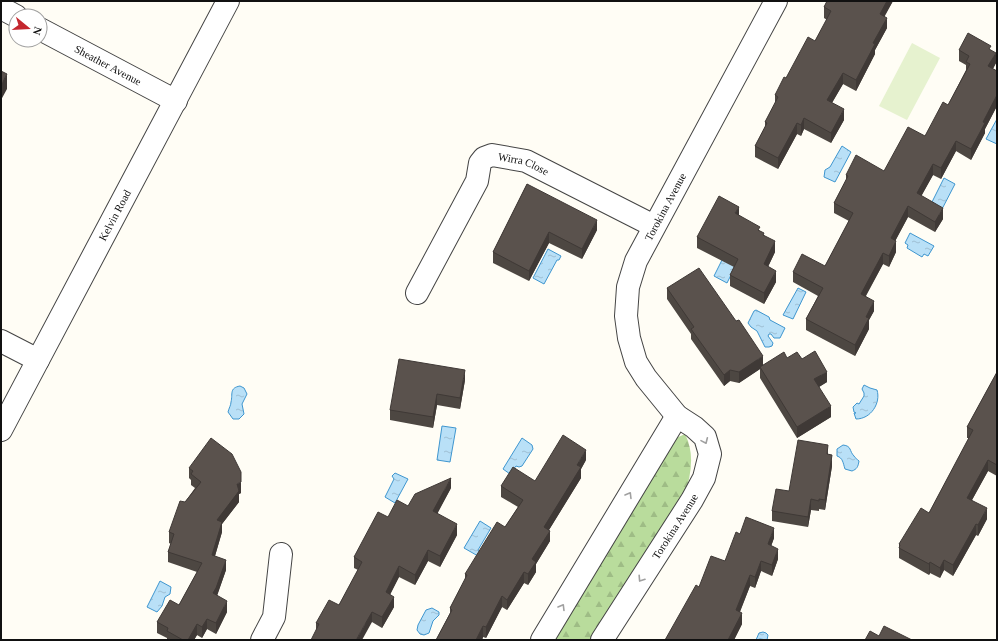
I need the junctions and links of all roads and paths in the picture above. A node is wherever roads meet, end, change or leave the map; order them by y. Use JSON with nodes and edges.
{"nodes":[{"id":1,"x":228,"y":1,"type":"edge"},
{"id":2,"x":776,"y":1,"type":"edge"},
{"id":3,"x":48,"y":33,"type":"edge"},
{"id":4,"x":176,"y":101,"type":"junction"},
{"id":5,"x":654,"y":226,"type":"junction"},
{"id":6,"x":417,"y":293,"type":"dead end"},
{"id":7,"x":1,"y":341,"type":"edge"},
{"id":8,"x":38,"y":360,"type":"junction"},
{"id":9,"x":677,"y":416,"type":"junction"},
{"id":10,"x":1,"y":430,"type":"edge"},
{"id":11,"x":281,"y":554,"type":"dead end"},
{"id":12,"x":262,"y":640,"type":"edge"},
{"id":13,"x":542,"y":640,"type":"edge"},
{"id":14,"x":602,"y":640,"type":"edge"}],
"edges":[{"from":1,"to":4,"type":"street","name":"Kelvin Road"},
{"from":2,"to":5,"type":"street","name":"Torokina Avenue"},
{"from":3,"to":4,"type":"street","name":"Sheather Avenue"},
{"from":4,"to":8,"type":"street","name":"Kelvin Road"},
{"from":5,"to":6,"type":"street","name":"Wirra Close"},
{"from":5,"to":9,"type":"street","name":"Torokina Avenue"},
{"from":7,"to":8,"type":"street"},
{"from":8,"to":10,"type":"street","name":"Kelvin Road"},
{"from":13,"to":9,"type":"street","one_way":true},
{"from":9,"to":14,"type":"street","name":"Torokina Avenue","one_way":true},
{"from":11,"to":12,"type":"street"}]}
